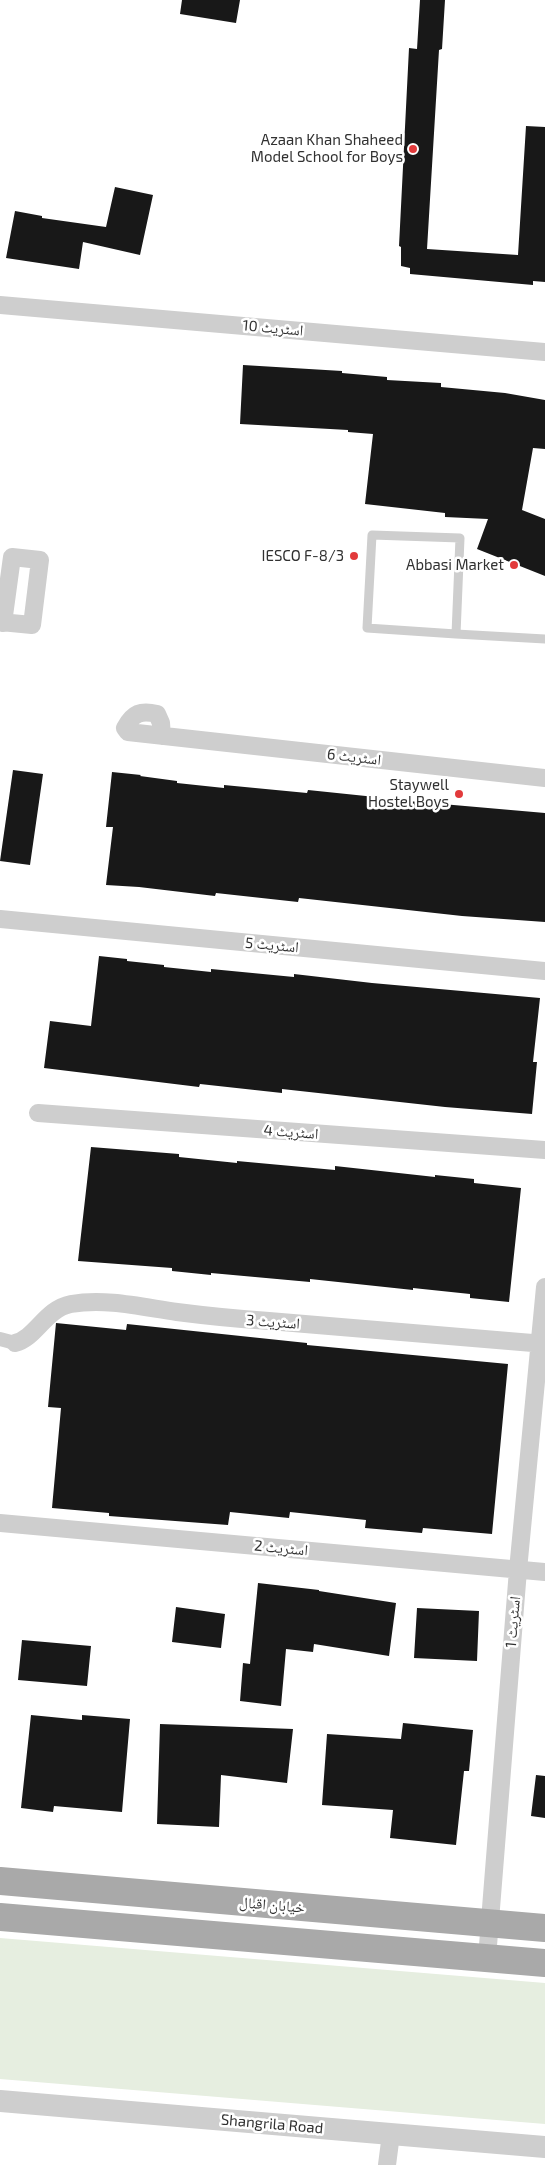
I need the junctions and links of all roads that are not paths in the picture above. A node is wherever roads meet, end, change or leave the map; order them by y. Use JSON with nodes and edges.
{"nodes":[{"id":1,"x":0,"y":305,"type":"edge"},
{"id":2,"x":545,"y":352,"type":"edge"},
{"id":3,"x":456,"y":634,"type":"junction"},
{"id":4,"x":545,"y":639,"type":"edge"},
{"id":5,"x":162,"y":736,"type":"dead end"},
{"id":6,"x":545,"y":778,"type":"edge"},
{"id":7,"x":0,"y":919,"type":"edge"},
{"id":8,"x":545,"y":971,"type":"edge"},
{"id":9,"x":38,"y":1113,"type":"dead end"},
{"id":10,"x":545,"y":1150,"type":"edge"},
{"id":11,"x":545,"y":1287,"type":"edge"},
{"id":12,"x":7,"y":1341,"type":"edge"},
{"id":13,"x":542,"y":1344,"type":"edge"},
{"id":14,"x":8,"y":1524,"type":"edge"},
{"id":15,"x":518,"y":1570,"type":"junction"},
{"id":16,"x":545,"y":1572,"type":"edge"},
{"id":17,"x":0,"y":1882,"type":"edge"},
{"id":18,"x":0,"y":1917,"type":"edge"},
{"id":19,"x":489,"y":1924,"type":"junction"},
{"id":20,"x":545,"y":1928,"type":"edge"},
{"id":21,"x":488,"y":1958,"type":"junction"},
{"id":22,"x":545,"y":1962,"type":"edge"},
{"id":23,"x":0,"y":2101,"type":"edge"},
{"id":24,"x":391,"y":2134,"type":"junction"},
{"id":25,"x":545,"y":2147,"type":"edge"},
{"id":26,"x":387,"y":2165,"type":"edge"}],
"edges":[{"from":1,"to":2,"type":"street","name":"اسٹریٹ 10"},
{"from":3,"to":3,"type":"lane"},
{"from":3,"to":4,"type":"lane"},
{"from":5,"to":6,"type":"street","name":"اسٹریٹ 6"},
{"from":7,"to":8,"type":"street","name":"اسٹریٹ 5"},
{"from":9,"to":10,"type":"street","name":"اسٹریٹ 4"},
{"from":11,"to":13,"type":"street","name":"اسٹریٹ 1"},
{"from":12,"to":13,"type":"street","name":"اسٹریٹ 3"},
{"from":13,"to":15,"type":"street","name":"اسٹریٹ 1"},
{"from":14,"to":15,"type":"street","name":"اسٹریٹ 2"},
{"from":15,"to":16,"type":"street","name":"اسٹریٹ 2"},
{"from":15,"to":19,"type":"street","name":"اسٹریٹ 1"},
{"from":17,"to":19,"type":"main road","name":"خیابان اقبال"},
{"from":18,"to":21,"type":"main road"},
{"from":19,"to":20,"type":"main road","name":"خیابان اقبال"},
{"from":19,"to":21,"type":"street","name":"اسٹریٹ 1"},
{"from":21,"to":22,"type":"main road"},
{"from":23,"to":24,"type":"street","name":"Shangrila Road"},
{"from":24,"to":25,"type":"street","name":"Shangrila Road"},
{"from":24,"to":26,"type":"street"}]}
